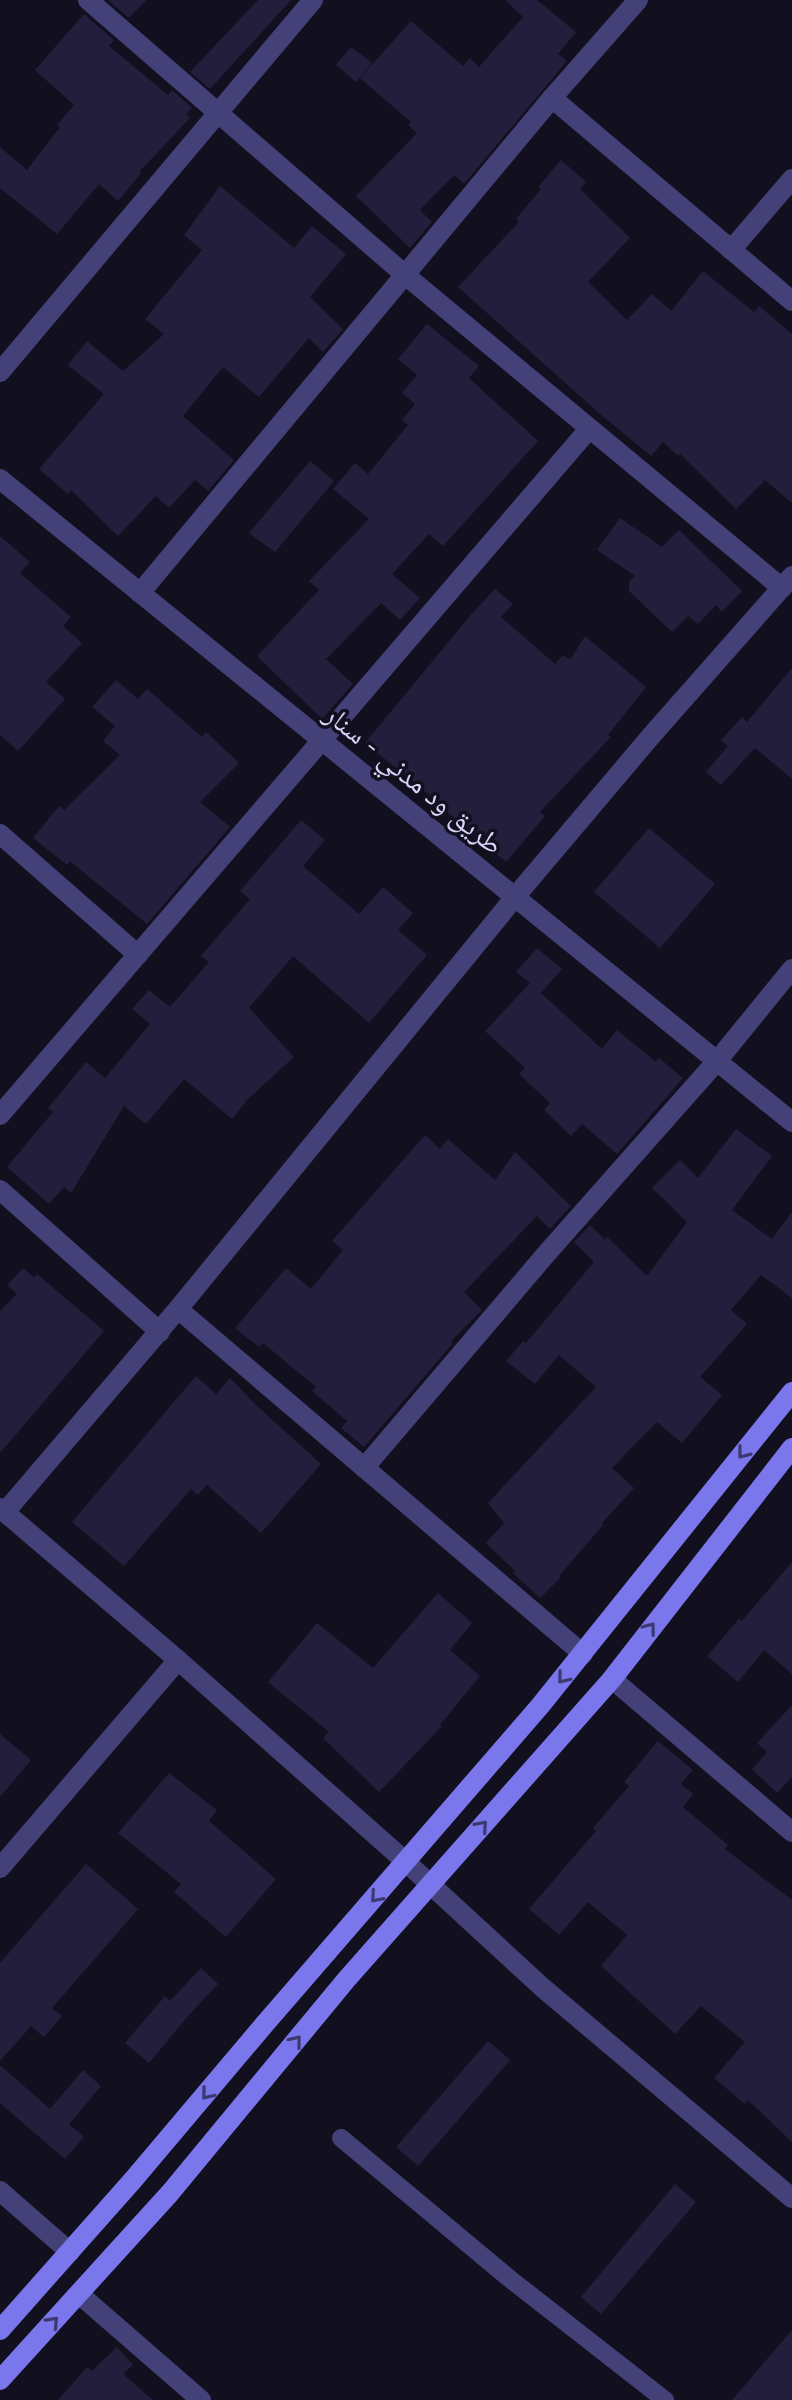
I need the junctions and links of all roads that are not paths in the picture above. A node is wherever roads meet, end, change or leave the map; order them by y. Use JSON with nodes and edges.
{"nodes":[{"id":1,"x":88,"y":0,"type":"edge"},
{"id":2,"x":313,"y":0,"type":"edge"},
{"id":3,"x":638,"y":0,"type":"edge"},
{"id":4,"x":552,"y":98,"type":"junction"},
{"id":5,"x":217,"y":113,"type":"junction"},
{"id":6,"x":792,"y":179,"type":"edge"},
{"id":7,"x":731,"y":250,"type":"junction"},
{"id":8,"x":404,"y":274,"type":"junction"},
{"id":9,"x":792,"y":301,"type":"edge"},
{"id":10,"x":0,"y":372,"type":"edge"},
{"id":11,"x":589,"y":429,"type":"junction"},
{"id":12,"x":0,"y":479,"type":"edge"},
{"id":13,"x":787,"y":582,"type":"edge"},
{"id":14,"x":140,"y":593,"type":"junction"},
{"id":15,"x":321,"y":739,"type":"junction"},
{"id":16,"x":0,"y":834,"type":"edge"},
{"id":17,"x":515,"y":897,"type":"junction"},
{"id":18,"x":138,"y":955,"type":"junction"},
{"id":19,"x":792,"y":969,"type":"edge"},
{"id":20,"x":717,"y":1061,"type":"junction"},
{"id":21,"x":0,"y":1115,"type":"edge"},
{"id":22,"x":792,"y":1122,"type":"edge"},
{"id":23,"x":0,"y":1190,"type":"edge"},
{"id":24,"x":178,"y":1309,"type":"junction"},
{"id":25,"x":160,"y":1332,"type":"junction"},
{"id":26,"x":792,"y":1392,"type":"edge"},
{"id":27,"x":792,"y":1448,"type":"edge"},
{"id":28,"x":364,"y":1468,"type":"junction"},
{"id":29,"x":2,"y":1510,"type":"edge"},
{"id":30,"x":583,"y":1654,"type":"junction"},
{"id":31,"x":178,"y":1660,"type":"junction"},
{"id":32,"x":612,"y":1679,"type":"junction"},
{"id":33,"x":792,"y":1832,"type":"edge"},
{"id":34,"x":406,"y":1862,"type":"junction"},
{"id":35,"x":0,"y":1868,"type":"edge"},
{"id":36,"x":431,"y":1885,"type":"junction"},
{"id":37,"x":341,"y":2138,"type":"dead end"},
{"id":38,"x":0,"y":2191,"type":"edge"},
{"id":39,"x":792,"y":2198,"type":"edge"},
{"id":40,"x":70,"y":2252,"type":"junction"},
{"id":41,"x":79,"y":2294,"type":"junction"},
{"id":42,"x":0,"y":2330,"type":"edge"},
{"id":43,"x":0,"y":2380,"type":"edge"},
{"id":44,"x":201,"y":2400,"type":"edge"},
{"id":45,"x":665,"y":2400,"type":"edge"}],
"edges":[{"from":1,"to":5,"type":"street"},
{"from":2,"to":5,"type":"street"},
{"from":3,"to":4,"type":"street"},
{"from":4,"to":7,"type":"street"},
{"from":4,"to":8,"type":"street"},
{"from":5,"to":8,"type":"street"},
{"from":5,"to":10,"type":"street"},
{"from":6,"to":7,"type":"street"},
{"from":7,"to":9,"type":"street"},
{"from":8,"to":11,"type":"street"},
{"from":8,"to":14,"type":"street"},
{"from":11,"to":13,"type":"street"},
{"from":11,"to":15,"type":"street"},
{"from":12,"to":14,"type":"street","name":"طريق ود مدني - سنار"},
{"from":13,"to":17,"type":"street"},
{"from":14,"to":15,"type":"street","name":"طريق ود مدني - سنار"},
{"from":15,"to":17,"type":"street","name":"طريق ود مدني - سنار"},
{"from":15,"to":18,"type":"street"},
{"from":16,"to":18,"type":"street"},
{"from":17,"to":20,"type":"street","name":"طريق ود مدني - سنار"},
{"from":17,"to":24,"type":"street"},
{"from":18,"to":21,"type":"street"},
{"from":19,"to":20,"type":"street"},
{"from":20,"to":22,"type":"street","name":"طريق ود مدني - سنار"},
{"from":20,"to":28,"type":"street"},
{"from":23,"to":25,"type":"street"},
{"from":24,"to":25,"type":"street"},
{"from":24,"to":28,"type":"street"},
{"from":25,"to":29,"type":"street"},
{"from":26,"to":30,"type":"street","one_way":true},
{"from":32,"to":27,"type":"street","one_way":true},
{"from":28,"to":30,"type":"street"},
{"from":29,"to":31,"type":"street"},
{"from":30,"to":34,"type":"street","one_way":true},
{"from":31,"to":34,"type":"street"},
{"from":31,"to":35,"type":"street"},
{"from":32,"to":33,"type":"street"},
{"from":36,"to":32,"type":"street","one_way":true},
{"from":34,"to":36,"type":"street"},
{"from":34,"to":40,"type":"street","one_way":true},
{"from":36,"to":39,"type":"street"},
{"from":41,"to":36,"type":"street","one_way":true},
{"from":37,"to":45,"type":"lane"},
{"from":38,"to":40,"type":"street"},
{"from":40,"to":42,"type":"street"},
{"from":43,"to":41,"type":"street","one_way":true},
{"from":41,"to":44,"type":"street"}]}
